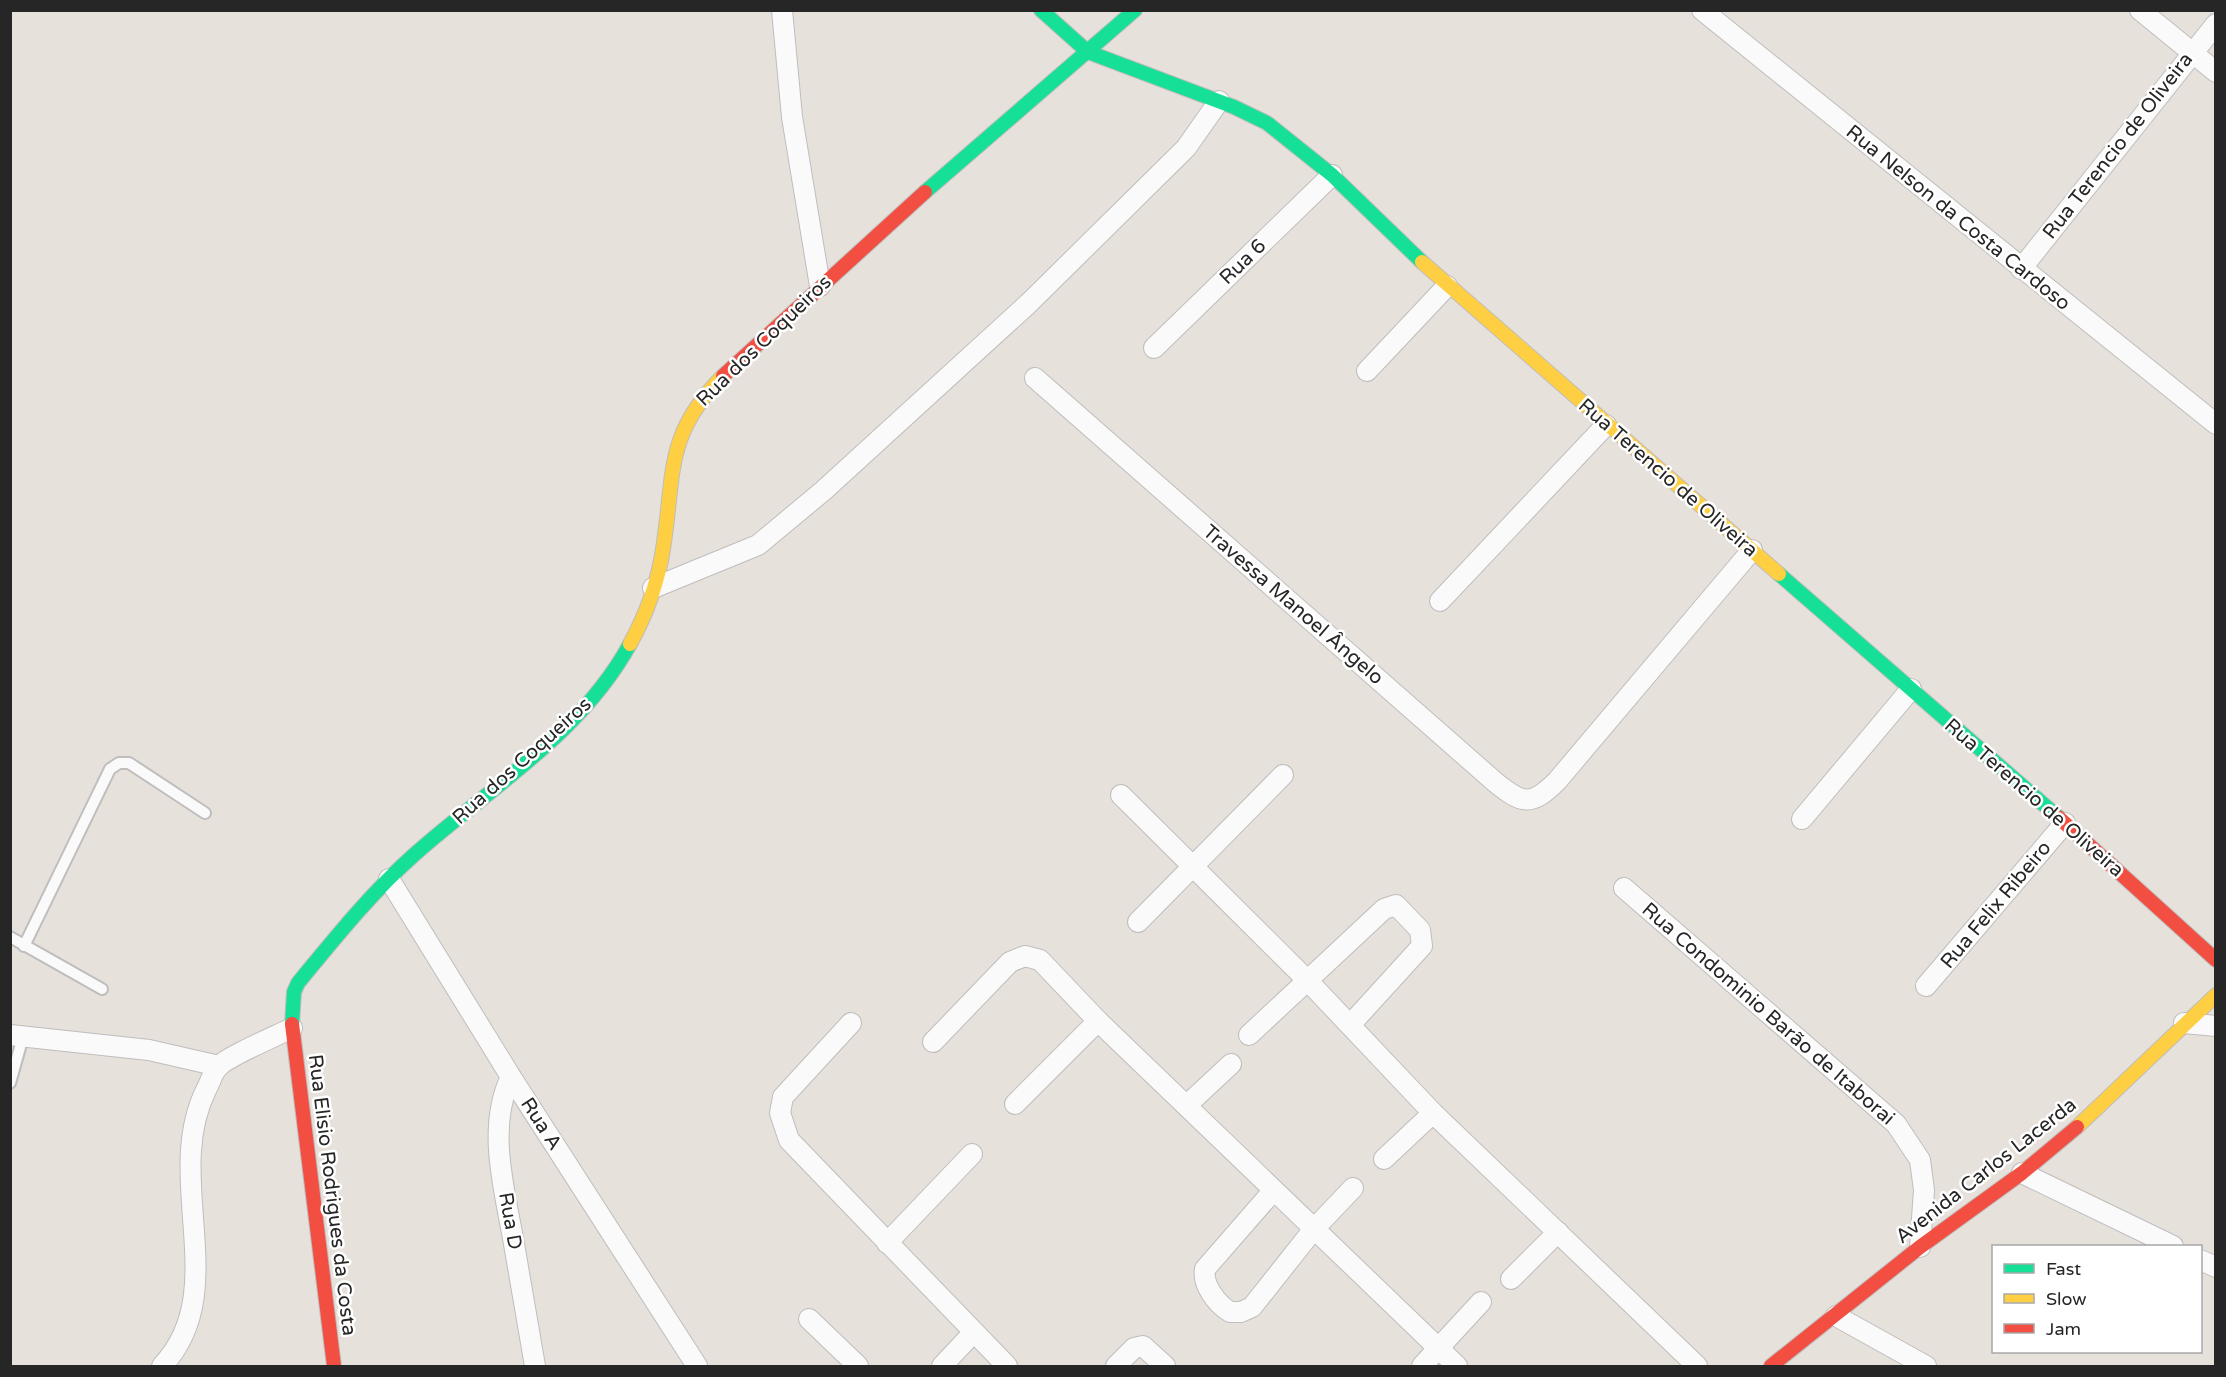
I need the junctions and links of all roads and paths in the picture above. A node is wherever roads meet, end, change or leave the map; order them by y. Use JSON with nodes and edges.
{"nodes":[{"id":1,"x":782,"y":10,"type":"edge"},
{"id":2,"x":1041,"y":10,"type":"edge"},
{"id":3,"x":1135,"y":10,"type":"edge"},
{"id":4,"x":1702,"y":10,"type":"edge"},
{"id":5,"x":2140,"y":10,"type":"edge"},
{"id":6,"x":2216,"y":24,"type":"edge"},
{"id":7,"x":1088,"y":52,"type":"junction"},
{"id":8,"x":2192,"y":53,"type":"junction"},
{"id":9,"x":2216,"y":72,"type":"edge"},
{"id":10,"x":1219,"y":101,"type":"junction"},
{"id":11,"x":1332,"y":175,"type":"junction"},
{"id":12,"x":2021,"y":269,"type":"junction"},
{"id":13,"x":820,"y":286,"type":"junction"},
{"id":14,"x":1447,"y":286,"type":"junction"},
{"id":15,"x":1154,"y":348,"type":"dead end"},
{"id":16,"x":1367,"y":371,"type":"dead end"},
{"id":17,"x":1035,"y":378,"type":"dead end"},
{"id":18,"x":2216,"y":424,"type":"edge"},
{"id":19,"x":1606,"y":425,"type":"junction"},
{"id":20,"x":1752,"y":549,"type":"junction"},
{"id":21,"x":653,"y":588,"type":"junction"},
{"id":22,"x":1440,"y":601,"type":"dead end"},
{"id":23,"x":1911,"y":689,"type":"junction"},
{"id":24,"x":1283,"y":775,"type":"dead end"},
{"id":25,"x":1121,"y":795,"type":"dead end"},
{"id":26,"x":205,"y":813,"type":"dead end"},
{"id":27,"x":1802,"y":819,"type":"dead end"},
{"id":28,"x":2065,"y":823,"type":"junction"},
{"id":29,"x":1192,"y":865,"type":"junction"},
{"id":30,"x":389,"y":879,"type":"junction"},
{"id":31,"x":1624,"y":888,"type":"dead end"},
{"id":32,"x":1138,"y":922,"type":"dead end"},
{"id":33,"x":10,"y":937,"type":"edge"},
{"id":34,"x":24,"y":946,"type":"junction"},
{"id":35,"x":2216,"y":960,"type":"edge"},
{"id":36,"x":1308,"y":981,"type":"junction"},
{"id":37,"x":1926,"y":986,"type":"dead end"},
{"id":38,"x":102,"y":989,"type":"dead end"},
{"id":39,"x":2216,"y":995,"type":"edge"},
{"id":40,"x":1098,"y":1021,"type":"junction"},
{"id":41,"x":851,"y":1023,"type":"dead end"},
{"id":42,"x":2184,"y":1023,"type":"junction"},
{"id":43,"x":1350,"y":1024,"type":"junction"},
{"id":44,"x":2216,"y":1026,"type":"edge"},
{"id":45,"x":292,"y":1028,"type":"junction"},
{"id":46,"x":1249,"y":1035,"type":"dead end"},
{"id":47,"x":17,"y":1036,"type":"edge"},
{"id":48,"x":933,"y":1042,"type":"dead end"},
{"id":49,"x":1231,"y":1064,"type":"dead end"},
{"id":50,"x":219,"y":1066,"type":"junction"},
{"id":51,"x":511,"y":1077,"type":"junction"},
{"id":52,"x":10,"y":1083,"type":"edge"},
{"id":53,"x":1015,"y":1104,"type":"dead end"},
{"id":54,"x":1188,"y":1105,"type":"junction"},
{"id":55,"x":1433,"y":1113,"type":"junction"},
{"id":56,"x":972,"y":1154,"type":"dead end"},
{"id":57,"x":1384,"y":1159,"type":"dead end"},
{"id":58,"x":2022,"y":1173,"type":"junction"},
{"id":59,"x":1353,"y":1188,"type":"dead end"},
{"id":60,"x":1273,"y":1191,"type":"junction"},
{"id":61,"x":1313,"y":1230,"type":"junction"},
{"id":62,"x":1558,"y":1232,"type":"junction"},
{"id":63,"x":887,"y":1243,"type":"junction"},
{"id":64,"x":2171,"y":1245,"type":"edge"},
{"id":65,"x":1920,"y":1246,"type":"junction"},
{"id":66,"x":2202,"y":1261,"type":"edge"},
{"id":67,"x":2216,"y":1267,"type":"edge"},
{"id":68,"x":1511,"y":1279,"type":"dead end"},
{"id":69,"x":1481,"y":1302,"type":"dead end"},
{"id":70,"x":1836,"y":1316,"type":"junction"},
{"id":71,"x":809,"y":1319,"type":"dead end"},
{"id":72,"x":973,"y":1333,"type":"junction"},
{"id":73,"x":1439,"y":1349,"type":"junction"},
{"id":74,"x":162,"y":1366,"type":"edge"},
{"id":75,"x":334,"y":1366,"type":"edge"},
{"id":76,"x":534,"y":1366,"type":"edge"},
{"id":77,"x":697,"y":1366,"type":"edge"},
{"id":78,"x":858,"y":1366,"type":"edge"},
{"id":79,"x":942,"y":1366,"type":"edge"},
{"id":80,"x":1008,"y":1366,"type":"edge"},
{"id":81,"x":1116,"y":1366,"type":"edge"},
{"id":82,"x":1165,"y":1366,"type":"edge"},
{"id":83,"x":1422,"y":1366,"type":"edge"},
{"id":84,"x":1457,"y":1366,"type":"edge"},
{"id":85,"x":1697,"y":1366,"type":"edge"},
{"id":86,"x":1771,"y":1366,"type":"edge"},
{"id":87,"x":1926,"y":1366,"type":"edge"}],
"edges":[{"from":1,"to":13,"type":"street"},
{"from":2,"to":7,"type":"street"},
{"from":3,"to":7,"type":"street","name":"Rua dos Coqueiros"},
{"from":4,"to":12,"type":"street","name":"Rua Nelson da Costa Cardoso"},
{"from":5,"to":8,"type":"street"},
{"from":6,"to":8,"type":"street","name":"Rua Terencio de Oliveira"},
{"from":7,"to":10,"type":"street","name":"Rua Terencio de Oliveira"},
{"from":7,"to":13,"type":"street","name":"Rua dos Coqueiros"},
{"from":8,"to":9,"type":"street"},
{"from":8,"to":12,"type":"street","name":"Rua Terencio de Oliveira"},
{"from":10,"to":11,"type":"street","name":"Rua Terencio de Oliveira"},
{"from":10,"to":21,"type":"street"},
{"from":11,"to":14,"type":"street","name":"Rua Terencio de Oliveira"},
{"from":11,"to":15,"type":"street","name":"Rua 6"},
{"from":12,"to":18,"type":"street","name":"Rua Nelson da Costa Cardoso"},
{"from":13,"to":21,"type":"street","name":"Rua dos Coqueiros"},
{"from":14,"to":16,"type":"street"},
{"from":14,"to":19,"type":"street","name":"Rua Terencio de Oliveira"},
{"from":17,"to":20,"type":"street","name":"Travessa Manoel Ângelo"},
{"from":19,"to":20,"type":"street","name":"Rua Terencio de Oliveira"},
{"from":19,"to":22,"type":"street"},
{"from":20,"to":23,"type":"street","name":"Rua Terencio de Oliveira"},
{"from":21,"to":30,"type":"street","name":"Rua dos Coqueiros"},
{"from":23,"to":27,"type":"street"},
{"from":23,"to":28,"type":"street","name":"Rua Terencio de Oliveira"},
{"from":24,"to":29,"type":"street"},
{"from":25,"to":29,"type":"street"},
{"from":26,"to":34,"type":"lane"},
{"from":28,"to":35,"type":"street","name":"Rua Terencio de Oliveira"},
{"from":28,"to":37,"type":"street","name":"Rua Felix Ribeiro"},
{"from":29,"to":32,"type":"street"},
{"from":29,"to":36,"type":"street"},
{"from":30,"to":45,"type":"street","name":"Rua dos Coqueiros"},
{"from":30,"to":51,"type":"street","name":"Rua A"},
{"from":31,"to":65,"type":"street","name":"Rua Condominio Barão de Itaborai"},
{"from":33,"to":34,"type":"lane"},
{"from":34,"to":38,"type":"lane"},
{"from":36,"to":43,"type":"street"},
{"from":36,"to":43,"type":"street"},
{"from":36,"to":46,"type":"street"},
{"from":39,"to":42,"type":"street","name":"Avenida Carlos Lacerda"},
{"from":40,"to":48,"type":"street"},
{"from":40,"to":53,"type":"street"},
{"from":40,"to":54,"type":"street"},
{"from":41,"to":63,"type":"street"},
{"from":42,"to":44,"type":"street"},
{"from":42,"to":58,"type":"street","name":"Avenida Carlos Lacerda"},
{"from":43,"to":55,"type":"street"},
{"from":45,"to":50,"type":"street"},
{"from":45,"to":75,"type":"street","name":"Rua Elisio Rodrigues da Costa"},
{"from":47,"to":50,"type":"street"},
{"from":47,"to":52,"type":"lane"},
{"from":49,"to":54,"type":"street"},
{"from":50,"to":74,"type":"street"},
{"from":51,"to":76,"type":"street","name":"Rua D"},
{"from":51,"to":77,"type":"street","name":"Rua A"},
{"from":54,"to":60,"type":"street"},
{"from":55,"to":57,"type":"street"},
{"from":55,"to":62,"type":"street"},
{"from":56,"to":63,"type":"street"},
{"from":58,"to":64,"type":"street"},
{"from":58,"to":65,"type":"street","name":"Avenida Carlos Lacerda"},
{"from":59,"to":61,"type":"street"},
{"from":60,"to":61,"type":"street"},
{"from":60,"to":61,"type":"street"},
{"from":61,"to":73,"type":"street"},
{"from":62,"to":68,"type":"street"},
{"from":62,"to":85,"type":"street"},
{"from":63,"to":72,"type":"street"},
{"from":65,"to":70,"type":"street","name":"Avenida Carlos Lacerda"},
{"from":66,"to":67,"type":"street"},
{"from":69,"to":73,"type":"street"},
{"from":70,"to":86,"type":"street","name":"Avenida Carlos Lacerda"},
{"from":70,"to":87,"type":"street"},
{"from":71,"to":78,"type":"street"},
{"from":72,"to":79,"type":"street"},
{"from":72,"to":80,"type":"street"},
{"from":73,"to":83,"type":"street"},
{"from":73,"to":84,"type":"street"},
{"from":81,"to":82,"type":"street"}]}
